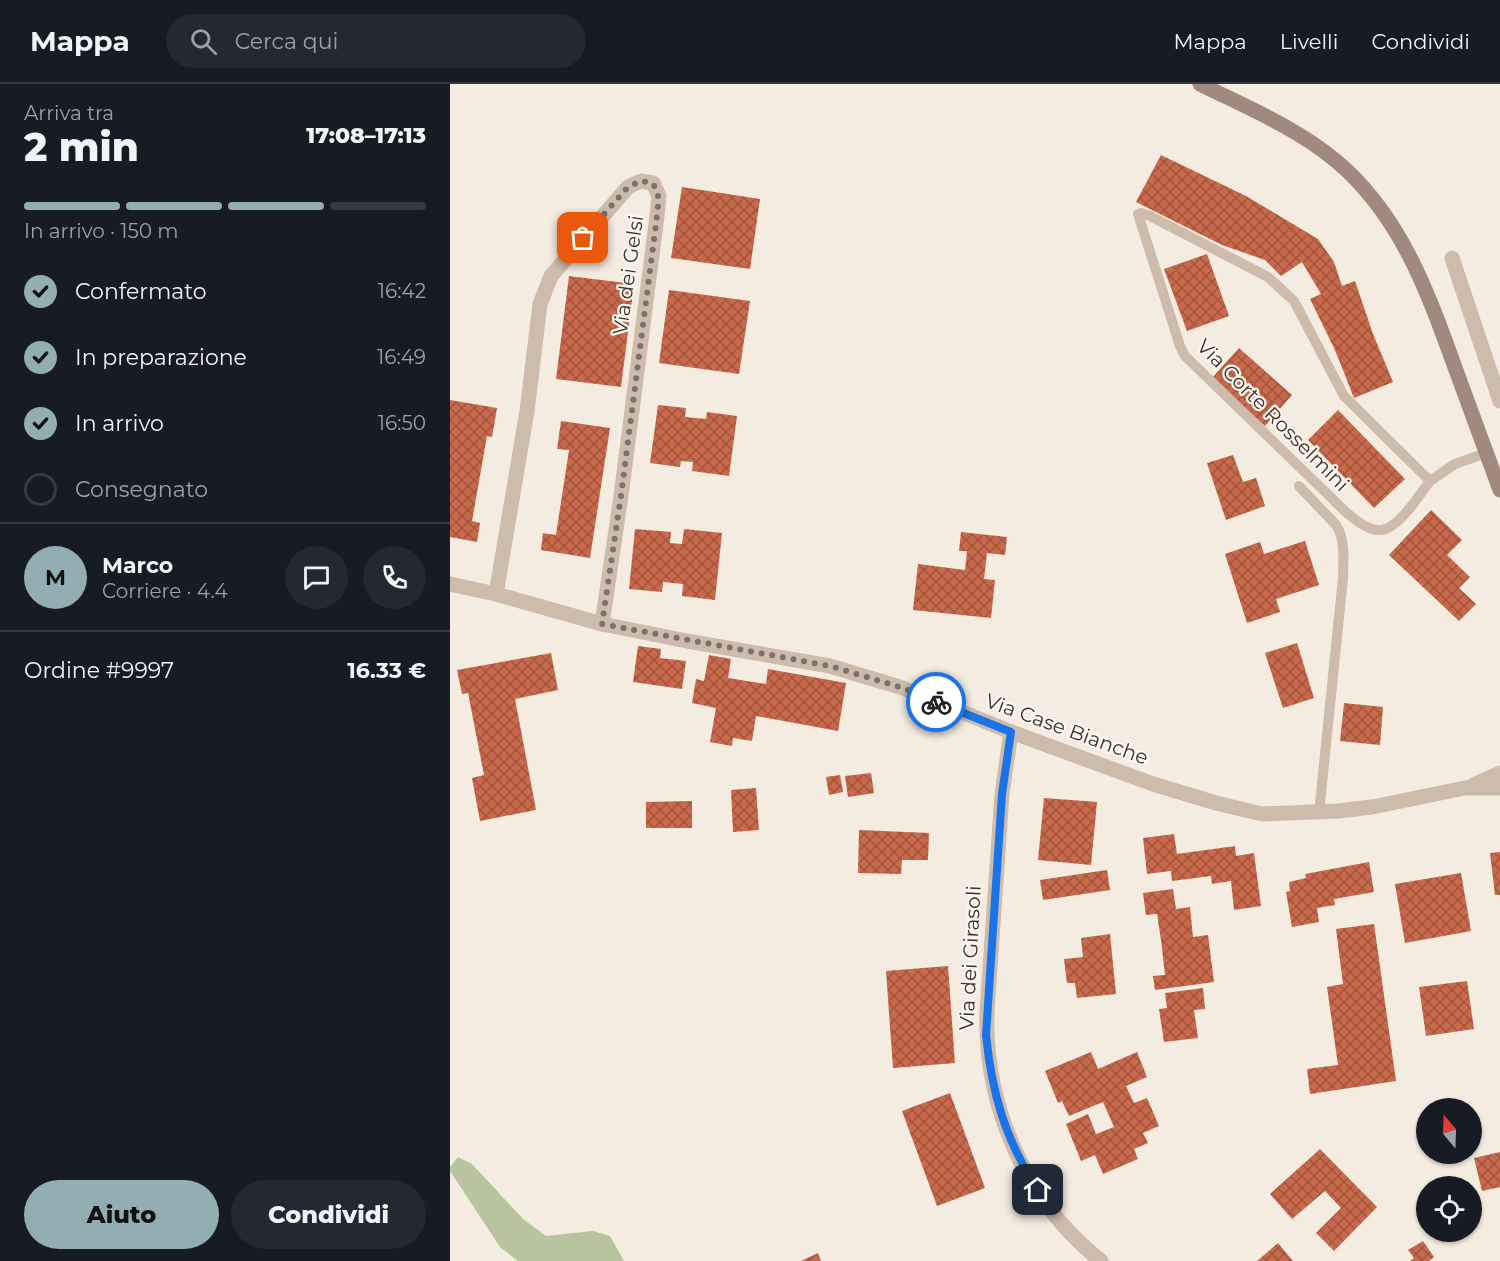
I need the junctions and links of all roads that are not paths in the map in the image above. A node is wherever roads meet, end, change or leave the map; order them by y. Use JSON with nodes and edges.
{"nodes":[{"id":1,"x":1200,"y":84,"type":"edge"},
{"id":2,"x":1452,"y":258,"type":"dead end"},
{"id":3,"x":1500,"y":401,"type":"edge"},
{"id":4,"x":1486,"y":453,"type":"junction"},
{"id":5,"x":1430,"y":481,"type":"junction"},
{"id":6,"x":1299,"y":486,"type":"dead end"},
{"id":7,"x":1500,"y":490,"type":"edge"},
{"id":8,"x":450,"y":584,"type":"edge"},
{"id":9,"x":496,"y":594,"type":"junction"},
{"id":10,"x":602,"y":624,"type":"junction"},
{"id":11,"x":1011,"y":732,"type":"junction"},
{"id":12,"x":1500,"y":773,"type":"edge"},
{"id":13,"x":1465,"y":788,"type":"junction"},
{"id":14,"x":1500,"y":788,"type":"edge"},
{"id":15,"x":1319,"y":813,"type":"junction"},
{"id":16,"x":1101,"y":1261,"type":"edge"}],
"edges":[{"from":1,"to":4,"type":"main road"},
{"from":2,"to":3,"type":"street"},
{"from":4,"to":5,"type":"lane","name":"Via Corte Rosselmini"},
{"from":4,"to":7,"type":"main road"},
{"from":5,"to":5,"type":"lane","name":"Via Corte Rosselmini"},
{"from":6,"to":15,"type":"lane"},
{"from":8,"to":9,"type":"street","name":"Via Case Bianche"},
{"from":9,"to":10,"type":"street","name":"Via Case Bianche"},
{"from":9,"to":10,"type":"street","name":"Via dei Gelsi"},
{"from":10,"to":11,"type":"street","name":"Via Case Bianche"},
{"from":11,"to":15,"type":"street","name":"Via Case Bianche"},
{"from":11,"to":16,"type":"street","name":"Via dei Girasoli"},
{"from":12,"to":13,"type":"street","name":"Via Case Bianche"},
{"from":13,"to":14,"type":"street","name":"Via Case Bianche"},
{"from":13,"to":15,"type":"street","name":"Via Case Bianche"}]}
